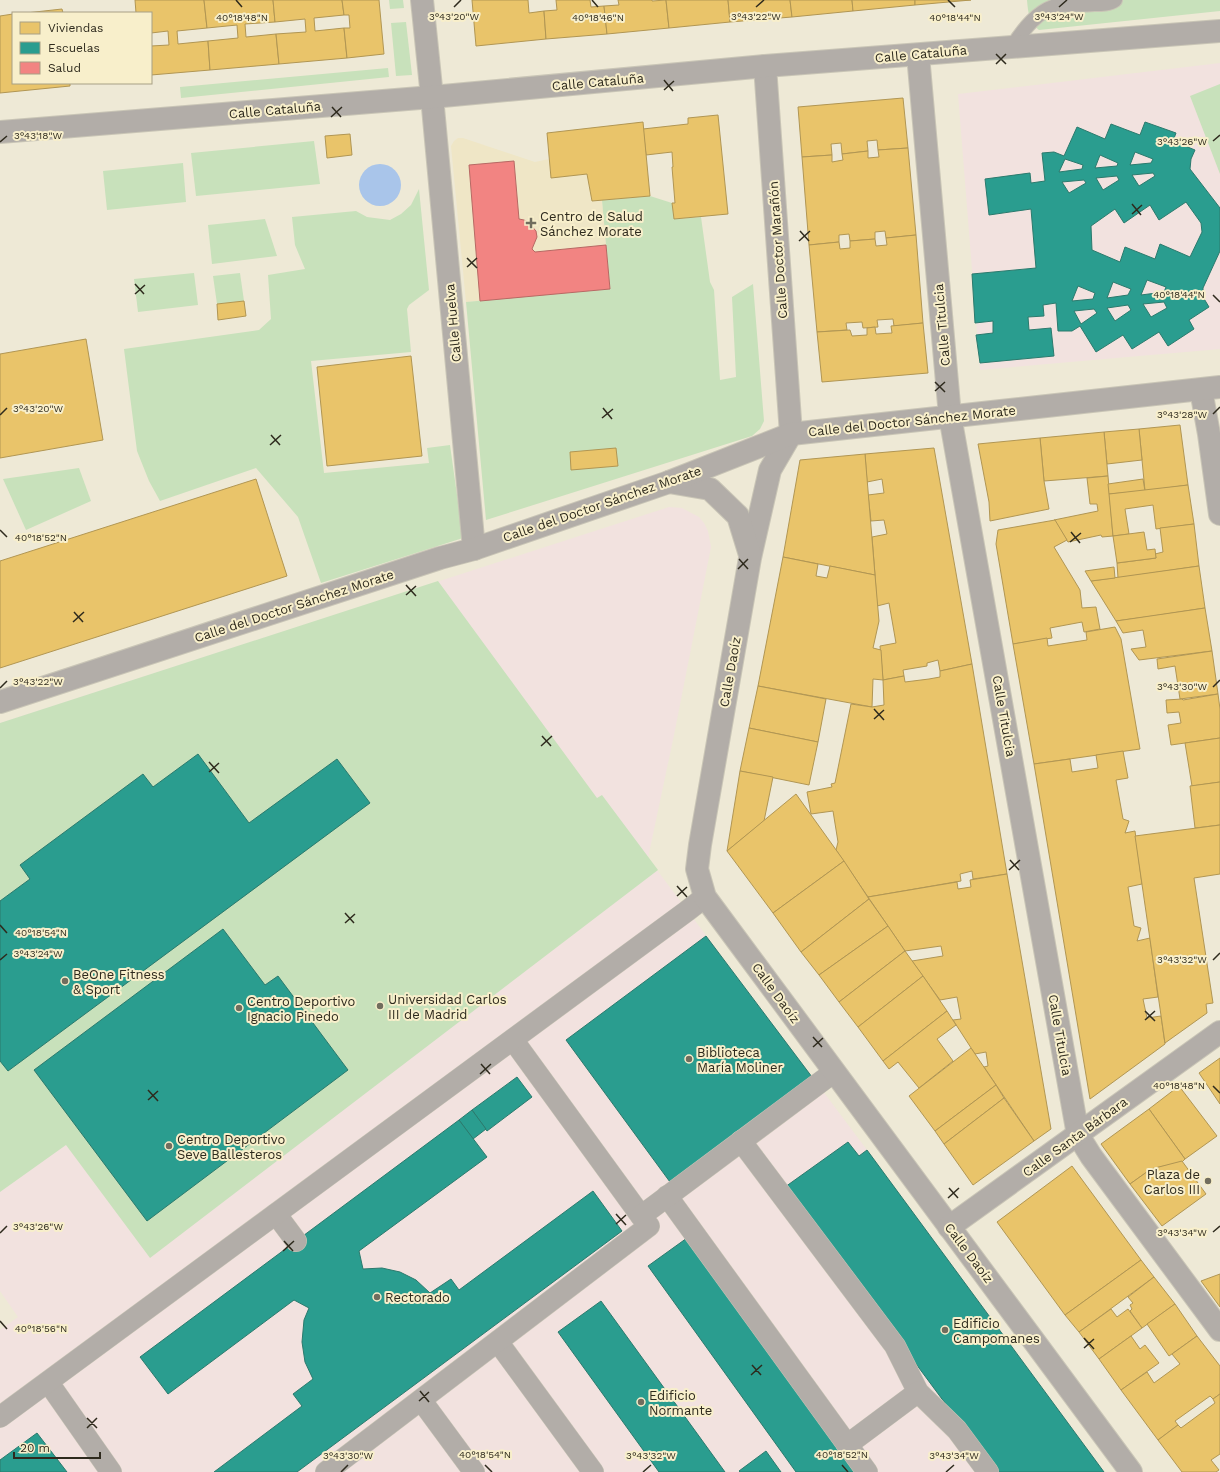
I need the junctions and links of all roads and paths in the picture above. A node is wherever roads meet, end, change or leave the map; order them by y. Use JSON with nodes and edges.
{"nodes":[{"id":1,"x":422,"y":0,"type":"edge"},
{"id":2,"x":1115,"y":0,"type":"edge"},
{"id":3,"x":1220,"y":31,"type":"edge"},
{"id":4,"x":1012,"y":47,"type":"junction"},
{"id":5,"x":918,"y":55,"type":"junction"},
{"id":6,"x":765,"y":66,"type":"junction"},
{"id":7,"x":432,"y":97,"type":"junction"},
{"id":8,"x":0,"y":132,"type":"edge"},
{"id":9,"x":1211,"y":389,"type":"edge"},
{"id":10,"x":950,"y":416,"type":"junction"},
{"id":11,"x":791,"y":434,"type":"junction"},
{"id":12,"x":669,"y":482,"type":"junction"},
{"id":13,"x":1220,"y":514,"type":"edge"},
{"id":14,"x":474,"y":549,"type":"junction"},
{"id":15,"x":750,"y":558,"type":"junction"},
{"id":16,"x":0,"y":702,"type":"edge"},
{"id":17,"x":705,"y":897,"type":"junction"},
{"id":18,"x":1220,"y":1032,"type":"edge"},
{"id":19,"x":513,"y":1040,"type":"junction"},
{"id":20,"x":834,"y":1072,"type":"junction"},
{"id":21,"x":1078,"y":1135,"type":"junction"},
{"id":22,"x":742,"y":1141,"type":"junction"},
{"id":23,"x":667,"y":1196,"type":"junction"},
{"id":24,"x":276,"y":1214,"type":"junction"},
{"id":25,"x":641,"y":1216,"type":"junction"},
{"id":26,"x":949,"y":1227,"type":"junction"},
{"id":27,"x":296,"y":1241,"type":"dead end"},
{"id":28,"x":1220,"y":1330,"type":"edge"},
{"id":29,"x":498,"y":1342,"type":"junction"},
{"id":30,"x":48,"y":1382,"type":"junction"},
{"id":31,"x":918,"y":1392,"type":"junction"},
{"id":32,"x":421,"y":1400,"type":"junction"},
{"id":33,"x":0,"y":1417,"type":"edge"},
{"id":34,"x":847,"y":1445,"type":"junction"},
{"id":35,"x":337,"y":1469,"type":"edge"},
{"id":36,"x":111,"y":1472,"type":"edge"},
{"id":37,"x":474,"y":1472,"type":"edge"},
{"id":38,"x":593,"y":1472,"type":"edge"},
{"id":39,"x":867,"y":1472,"type":"edge"},
{"id":40,"x":988,"y":1472,"type":"edge"},
{"id":41,"x":1131,"y":1472,"type":"edge"}],
"edges":[{"from":1,"to":7,"type":"street","name":"Calle Huelva"},
{"from":2,"to":4,"type":"lane"},
{"from":3,"to":4,"type":"street","name":"Calle Cataluña"},
{"from":4,"to":5,"type":"street","name":"Calle Cataluña"},
{"from":5,"to":6,"type":"street","name":"Calle Cataluña"},
{"from":5,"to":10,"type":"street","name":"Calle Titulcia"},
{"from":6,"to":7,"type":"street","name":"Calle Cataluña"},
{"from":6,"to":11,"type":"street","name":"Calle Doctor Marañón"},
{"from":7,"to":8,"type":"street","name":"Calle Cataluña"},
{"from":7,"to":14,"type":"street","name":"Calle Huelva"},
{"from":9,"to":10,"type":"street","name":"Calle del Doctor Sánchez Morate"},
{"from":9,"to":13,"type":"street"},
{"from":10,"to":11,"type":"street","name":"Calle del Doctor Sánchez Morate"},
{"from":10,"to":21,"type":"street","name":"Calle Titulcia"},
{"from":11,"to":12,"type":"street","name":"Calle del Doctor Sánchez Morate"},
{"from":11,"to":15,"type":"street","name":"Calle Daoíz"},
{"from":12,"to":14,"type":"street","name":"Calle del Doctor Sánchez Morate"},
{"from":12,"to":15,"type":"street"},
{"from":14,"to":16,"type":"street","name":"Calle del Doctor Sánchez Morate"},
{"from":15,"to":17,"type":"street","name":"Calle Daoíz"},
{"from":17,"to":19,"type":"street"},
{"from":17,"to":20,"type":"street","name":"Calle Daoíz"},
{"from":18,"to":21,"type":"street","name":"Calle Santa Bárbara"},
{"from":19,"to":24,"type":"street"},
{"from":19,"to":25,"type":"street"},
{"from":20,"to":22,"type":"street"},
{"from":20,"to":26,"type":"street","name":"Calle Daoíz"},
{"from":21,"to":26,"type":"street","name":"Calle Santa Bárbara"},
{"from":21,"to":28,"type":"street","name":"Calle Titulcia"},
{"from":22,"to":23,"type":"street"},
{"from":22,"to":31,"type":"street"},
{"from":23,"to":25,"type":"street"},
{"from":23,"to":34,"type":"street"},
{"from":24,"to":27,"type":"street"},
{"from":24,"to":30,"type":"street"},
{"from":25,"to":29,"type":"street"},
{"from":26,"to":41,"type":"street","name":"Calle Daoíz"},
{"from":29,"to":32,"type":"street"},
{"from":29,"to":38,"type":"street"},
{"from":30,"to":33,"type":"street"},
{"from":30,"to":36,"type":"street"},
{"from":31,"to":34,"type":"street"},
{"from":31,"to":40,"type":"street"},
{"from":32,"to":35,"type":"street"},
{"from":32,"to":37,"type":"street"},
{"from":34,"to":39,"type":"street"}]}
